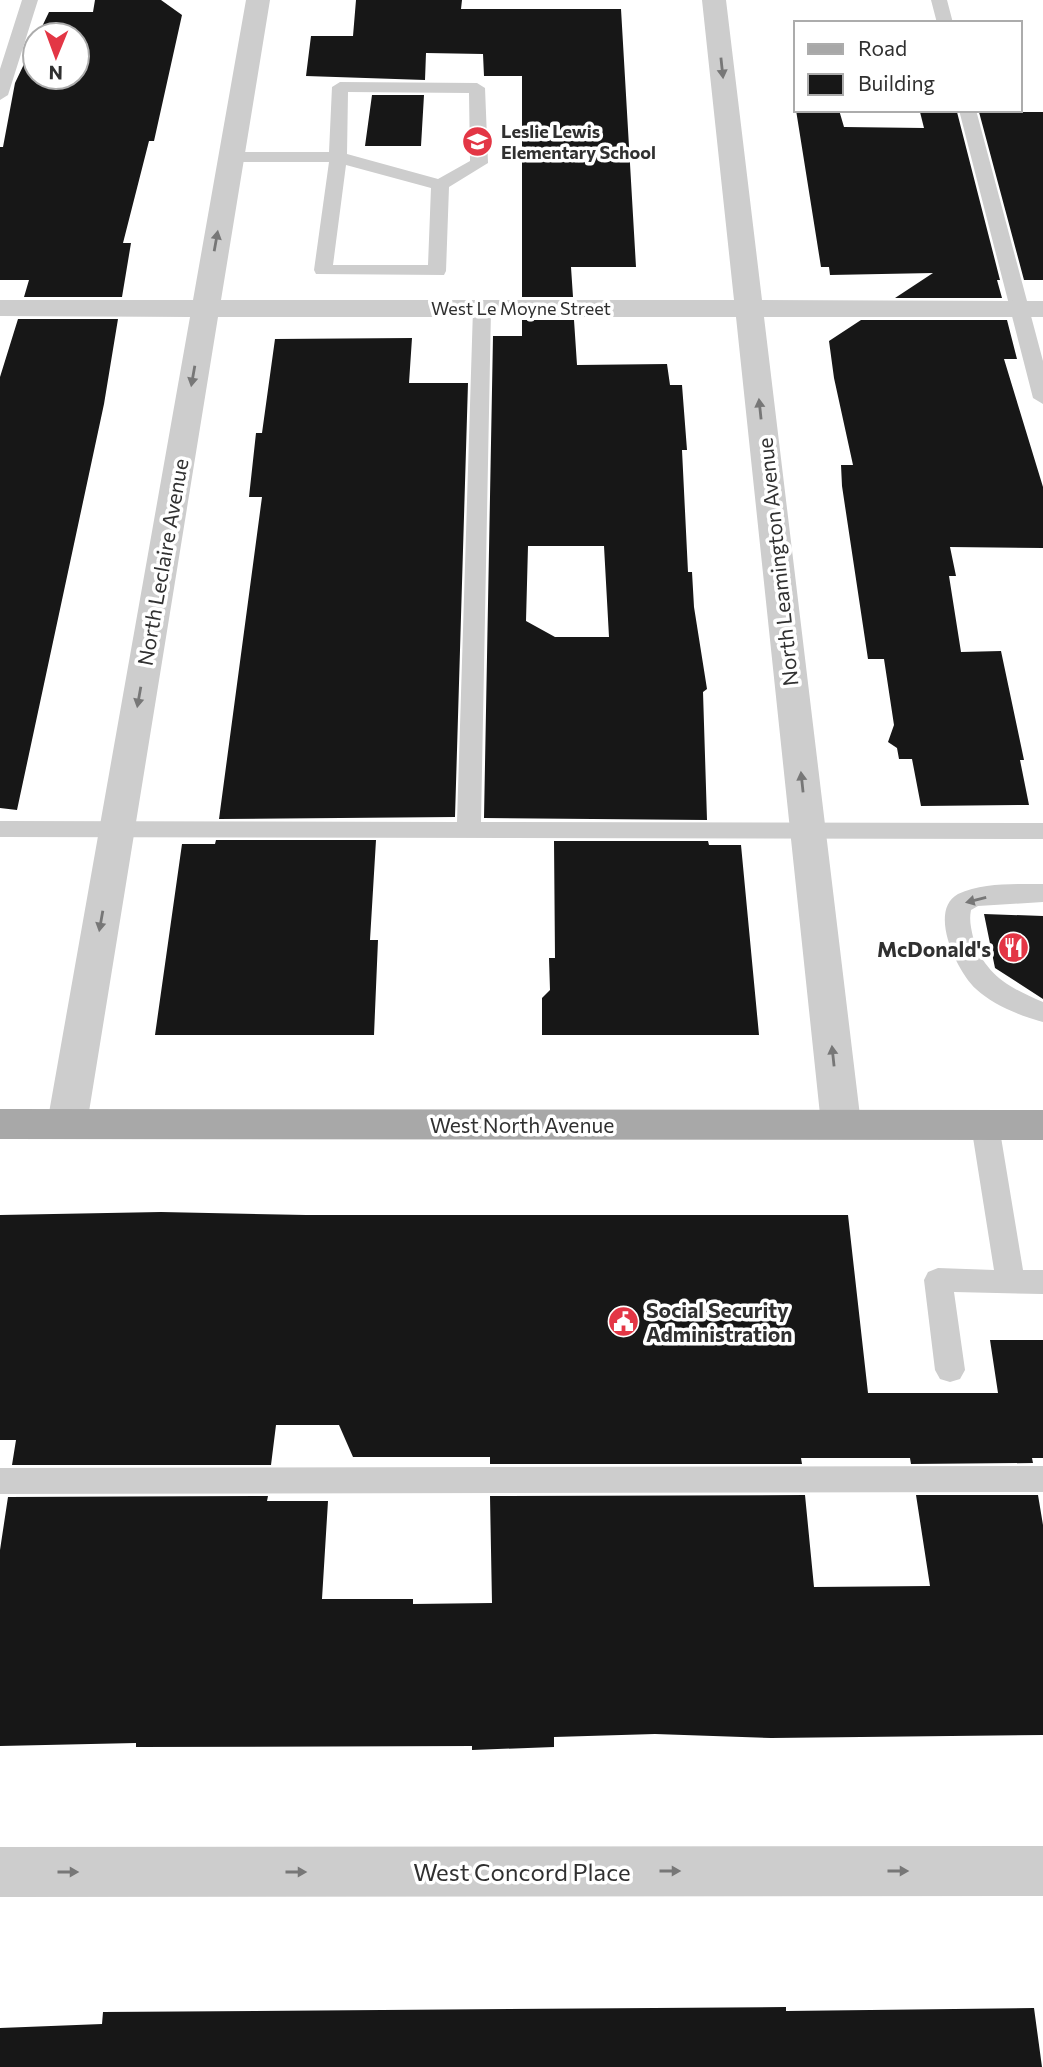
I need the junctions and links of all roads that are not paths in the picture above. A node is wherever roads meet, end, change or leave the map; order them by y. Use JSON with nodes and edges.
{"nodes":[{"id":1,"x":30,"y":0,"type":"edge"},
{"id":2,"x":258,"y":0,"type":"edge"},
{"id":3,"x":714,"y":0,"type":"edge"},
{"id":4,"x":939,"y":0,"type":"edge"},
{"id":5,"x":944,"y":21,"type":"edge"},
{"id":6,"x":0,"y":95,"type":"edge"},
{"id":7,"x":968,"y":112,"type":"edge"},
{"id":8,"x":230,"y":157,"type":"junction"},
{"id":9,"x":338,"y":158,"type":"junction"},
{"id":10,"x":440,"y":185,"type":"junction"},
{"id":11,"x":0,"y":308,"type":"edge"},
{"id":12,"x":204,"y":309,"type":"junction"},
{"id":13,"x":482,"y":309,"type":"junction"},
{"id":14,"x":749,"y":309,"type":"junction"},
{"id":15,"x":1031,"y":309,"type":"edge"},
{"id":16,"x":1043,"y":398,"type":"edge"},
{"id":17,"x":0,"y":829,"type":"edge"},
{"id":18,"x":117,"y":829,"type":"junction"},
{"id":19,"x":469,"y":830,"type":"junction"},
{"id":20,"x":807,"y":831,"type":"junction"},
{"id":21,"x":1043,"y":831,"type":"edge"},
{"id":22,"x":1043,"y":893,"type":"edge"},
{"id":23,"x":1043,"y":1013,"type":"edge"},
{"id":24,"x":0,"y":1124,"type":"edge"},
{"id":25,"x":67,"y":1124,"type":"junction"},
{"id":26,"x":841,"y":1124,"type":"junction"},
{"id":27,"x":985,"y":1125,"type":"junction"},
{"id":28,"x":1043,"y":1125,"type":"edge"},
{"id":29,"x":1010,"y":1282,"type":"junction"},
{"id":30,"x":1043,"y":1282,"type":"edge"},
{"id":31,"x":950,"y":1370,"type":"dead end"},
{"id":32,"x":1043,"y":1479,"type":"edge"},
{"id":33,"x":0,"y":1481,"type":"edge"},
{"id":34,"x":1043,"y":1871,"type":"edge"},
{"id":35,"x":0,"y":1872,"type":"edge"}],
"edges":[{"from":1,"to":6,"type":"lane"},
{"from":2,"to":8,"type":"street","name":"North Leclaire Avenue"},
{"from":3,"to":14,"type":"street","name":"North Leamington Avenue","one_way":true},
{"from":4,"to":5,"type":"lane"},
{"from":7,"to":15,"type":"lane"},
{"from":8,"to":9,"type":"lane"},
{"from":12,"to":8,"type":"street","name":"North Leclaire Avenue","one_way":true},
{"from":9,"to":10,"type":"lane"},
{"from":9,"to":10,"type":"lane"},
{"from":9,"to":10,"type":"lane"},
{"from":11,"to":12,"type":"street","name":"West Le Moyne Street"},
{"from":12,"to":13,"type":"street","name":"West Le Moyne Street"},
{"from":12,"to":18,"type":"street","name":"North Leclaire Avenue","one_way":true},
{"from":13,"to":14,"type":"street","name":"West Le Moyne Street"},
{"from":13,"to":19,"type":"lane"},
{"from":14,"to":15,"type":"street","name":"West Le Moyne Street"},
{"from":20,"to":14,"type":"street","name":"North Leamington Avenue","one_way":true},
{"from":15,"to":16,"type":"lane"},
{"from":17,"to":18,"type":"lane"},
{"from":18,"to":19,"type":"lane"},
{"from":18,"to":25,"type":"street","name":"North Leclaire Avenue","one_way":true},
{"from":19,"to":20,"type":"lane"},
{"from":20,"to":21,"type":"lane"},
{"from":26,"to":20,"type":"street","name":"North Leamington Avenue","one_way":true},
{"from":22,"to":23,"type":"lane","one_way":true},
{"from":24,"to":25,"type":"main road","name":"West North Avenue"},
{"from":25,"to":26,"type":"main road","name":"West North Avenue"},
{"from":26,"to":27,"type":"main road","name":"West North Avenue"},
{"from":27,"to":28,"type":"main road","name":"West North Avenue"},
{"from":27,"to":29,"type":"lane"},
{"from":29,"to":30,"type":"lane"},
{"from":29,"to":31,"type":"lane"},
{"from":32,"to":33,"type":"lane"},
{"from":35,"to":34,"type":"street","name":"West Concord Place","one_way":true}]}
